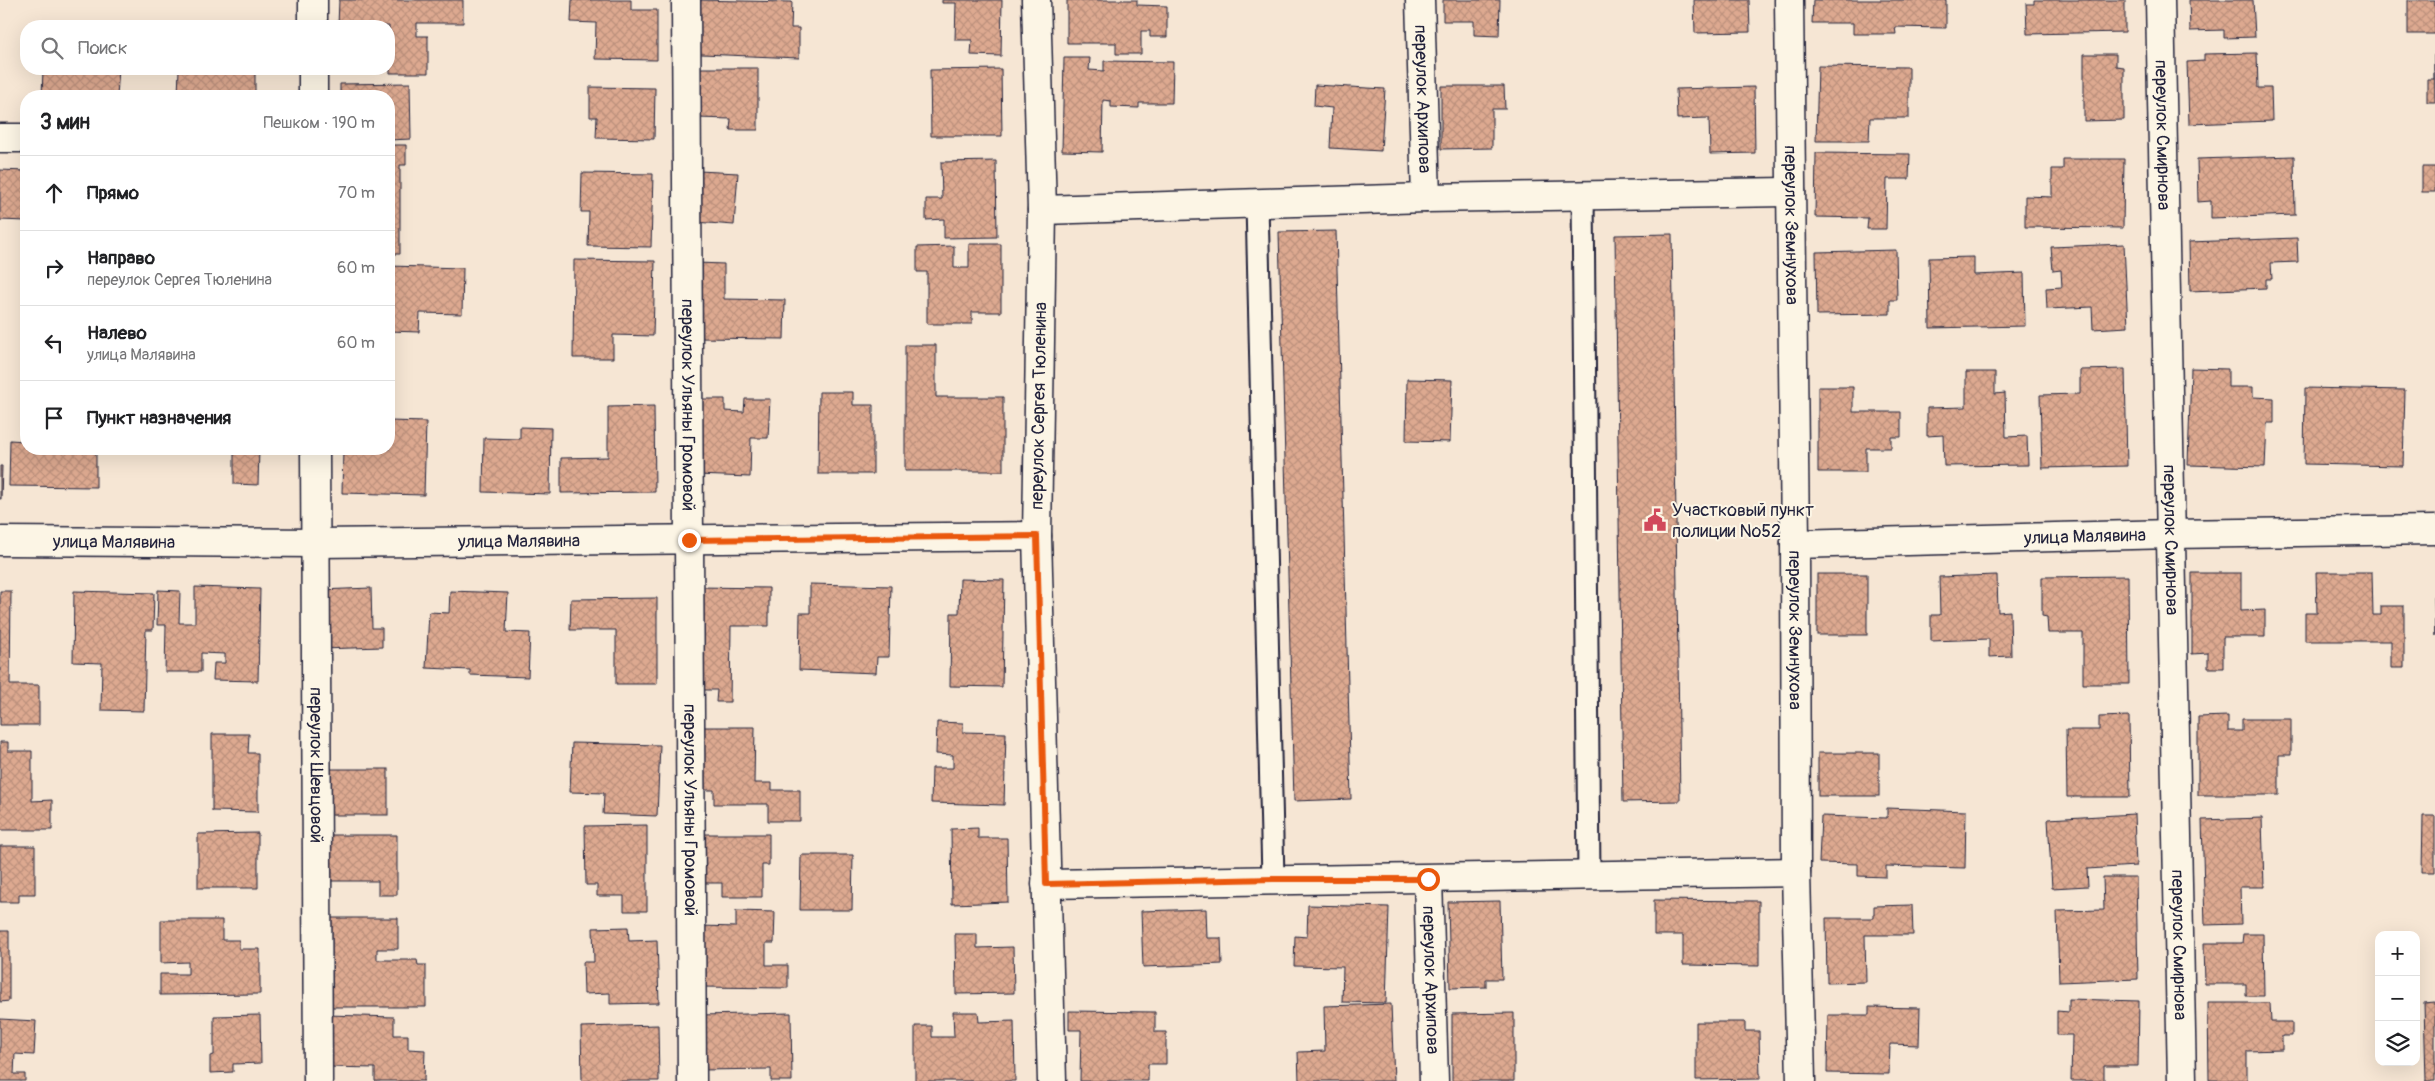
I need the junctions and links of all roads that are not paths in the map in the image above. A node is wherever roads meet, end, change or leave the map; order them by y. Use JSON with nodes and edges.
{"nodes":[{"id":1,"x":313,"y":0,"type":"edge"},
{"id":2,"x":686,"y":0,"type":"edge"},
{"id":3,"x":1036,"y":0,"type":"edge"},
{"id":4,"x":1420,"y":0,"type":"edge"},
{"id":5,"x":1789,"y":0,"type":"edge"},
{"id":6,"x":2160,"y":0,"type":"edge"},
{"id":7,"x":313,"y":20,"type":"edge"},
{"id":8,"x":313,"y":75,"type":"edge"},
{"id":9,"x":313,"y":90,"type":"edge"},
{"id":10,"x":0,"y":138,"type":"edge"},
{"id":11,"x":20,"y":138,"type":"edge"},
{"id":12,"x":1791,"y":192,"type":"junction"},
{"id":13,"x":1583,"y":196,"type":"junction"},
{"id":14,"x":1426,"y":198,"type":"junction"},
{"id":15,"x":1257,"y":204,"type":"junction"},
{"id":16,"x":1042,"y":210,"type":"junction"},
{"id":17,"x":315,"y":455,"type":"edge"},
{"id":18,"x":2435,"y":530,"type":"edge"},
{"id":19,"x":2171,"y":534,"type":"junction"},
{"id":20,"x":1037,"y":536,"type":"junction"},
{"id":21,"x":689,"y":540,"type":"junction"},
{"id":22,"x":0,"y":541,"type":"edge"},
{"id":23,"x":316,"y":543,"type":"junction"},
{"id":24,"x":1796,"y":544,"type":"junction"},
{"id":25,"x":1796,"y":872,"type":"junction"},
{"id":26,"x":1589,"y":877,"type":"junction"},
{"id":27,"x":1273,"y":879,"type":"junction"},
{"id":28,"x":1428,"y":879,"type":"junction"},
{"id":29,"x":1046,"y":884,"type":"junction"},
{"id":30,"x":318,"y":1081,"type":"edge"},
{"id":31,"x":692,"y":1081,"type":"edge"},
{"id":32,"x":1052,"y":1081,"type":"edge"},
{"id":33,"x":1434,"y":1081,"type":"edge"},
{"id":34,"x":1801,"y":1081,"type":"edge"},
{"id":35,"x":2182,"y":1081,"type":"edge"}],
"edges":[{"from":1,"to":7,"type":"street"},
{"from":2,"to":21,"type":"street","name":"переулок Ульяны Громовой"},
{"from":3,"to":16,"type":"street","name":"переулок Сергея Тюленина"},
{"from":4,"to":14,"type":"street","name":"переулок Архипова"},
{"from":5,"to":12,"type":"street","name":"переулок Земнухова"},
{"from":6,"to":19,"type":"street","name":"переулок Смирнова"},
{"from":8,"to":9,"type":"street"},
{"from":10,"to":11,"type":"street"},
{"from":12,"to":13,"type":"street"},
{"from":12,"to":24,"type":"street","name":"переулок Земнухова"},
{"from":13,"to":14,"type":"street"},
{"from":13,"to":26,"type":"lane"},
{"from":14,"to":15,"type":"street"},
{"from":15,"to":16,"type":"street"},
{"from":15,"to":27,"type":"lane"},
{"from":16,"to":20,"type":"street","name":"переулок Сергея Тюленина"},
{"from":17,"to":23,"type":"street","name":"переулок Шевцовой"},
{"from":18,"to":19,"type":"street","name":"улица Малявина"},
{"from":19,"to":24,"type":"street","name":"улица Малявина"},
{"from":19,"to":35,"type":"street","name":"переулок Смирнова"},
{"from":20,"to":21,"type":"street","name":"улица Малявина"},
{"from":20,"to":29,"type":"street","name":"переулок Сергея Тюленина"},
{"from":21,"to":23,"type":"street","name":"улица Малявина"},
{"from":21,"to":31,"type":"street","name":"переулок Ульяны Громовой"},
{"from":22,"to":23,"type":"street","name":"улица Малявина"},
{"from":23,"to":30,"type":"street","name":"переулок Шевцовой"},
{"from":24,"to":25,"type":"street","name":"переулок Земнухова"},
{"from":25,"to":26,"type":"street"},
{"from":25,"to":34,"type":"street","name":"переулок Земнухова"},
{"from":26,"to":28,"type":"street"},
{"from":27,"to":28,"type":"street"},
{"from":27,"to":29,"type":"street"},
{"from":28,"to":33,"type":"street","name":"переулок Архипова"},
{"from":29,"to":32,"type":"street","name":"переулок Сергея Тюленина"}]}
